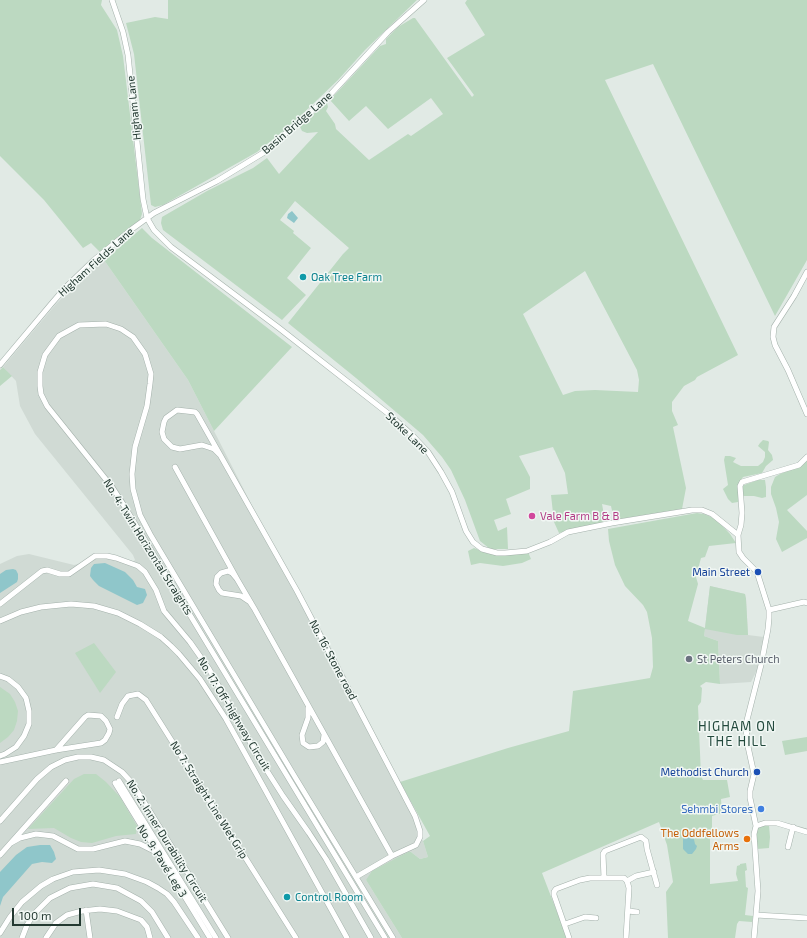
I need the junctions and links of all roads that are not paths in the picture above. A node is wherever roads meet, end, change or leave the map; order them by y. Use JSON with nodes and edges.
{"nodes":[{"id":1,"x":424,"y":0,"type":"edge"},
{"id":2,"x":112,"y":1,"type":"edge"},
{"id":3,"x":148,"y":218,"type":"junction"},
{"id":4,"x":807,"y":272,"type":"edge"},
{"id":5,"x":0,"y":365,"type":"edge"},
{"id":6,"x":807,"y":414,"type":"edge"},
{"id":7,"x":220,"y":455,"type":"junction"},
{"id":8,"x":807,"y":457,"type":"edge"},
{"id":9,"x":175,"y":466,"type":"dead end"},
{"id":10,"x":738,"y":535,"type":"junction"},
{"id":11,"x":237,"y":579,"type":"junction"},
{"id":12,"x":807,"y":603,"type":"edge"},
{"id":13,"x":0,"y":604,"type":"edge"},
{"id":14,"x":254,"y":608,"type":"junction"},
{"id":15,"x":769,"y":610,"type":"junction"},
{"id":16,"x":0,"y":621,"type":"edge"},
{"id":17,"x":0,"y":676,"type":"edge"},
{"id":18,"x":303,"y":696,"type":"junction"},
{"id":19,"x":117,"y":717,"type":"dead end"},
{"id":20,"x":324,"y":733,"type":"junction"},
{"id":21,"x":56,"y":750,"type":"junction"},
{"id":22,"x":1,"y":758,"type":"edge"},
{"id":23,"x":0,"y":821,"type":"edge"},
{"id":24,"x":756,"y":826,"type":"junction"},
{"id":25,"x":793,"y":827,"type":"junction"},
{"id":26,"x":807,"y":832,"type":"edge"},
{"id":27,"x":11,"y":843,"type":"junction"},
{"id":28,"x":788,"y":847,"type":"dead end"},
{"id":29,"x":0,"y":851,"type":"edge"},
{"id":30,"x":158,"y":853,"type":"junction"},
{"id":31,"x":0,"y":855,"type":"edge"},
{"id":32,"x":392,"y":856,"type":"junction"},
{"id":33,"x":654,"y":872,"type":"junction"},
{"id":34,"x":356,"y":877,"type":"junction"},
{"id":35,"x":604,"y":878,"type":"junction"},
{"id":36,"x":627,"y":881,"type":"junction"},
{"id":37,"x":657,"y":885,"type":"dead end"},
{"id":38,"x":86,"y":910,"type":"junction"},
{"id":39,"x":628,"y":911,"type":"junction"},
{"id":40,"x":637,"y":912,"type":"dead end"},
{"id":41,"x":756,"y":915,"type":"junction"},
{"id":42,"x":596,"y":918,"type":"dead end"},
{"id":43,"x":807,"y":918,"type":"edge"},
{"id":44,"x":565,"y":924,"type":"junction"},
{"id":45,"x":0,"y":933,"type":"edge"},
{"id":46,"x":22,"y":938,"type":"edge"},
{"id":47,"x":46,"y":938,"type":"edge"},
{"id":48,"x":90,"y":938,"type":"edge"},
{"id":49,"x":150,"y":938,"type":"edge"},
{"id":50,"x":168,"y":938,"type":"edge"},
{"id":51,"x":198,"y":938,"type":"edge"},
{"id":52,"x":210,"y":938,"type":"edge"},
{"id":53,"x":216,"y":938,"type":"edge"},
{"id":54,"x":228,"y":938,"type":"edge"},
{"id":55,"x":296,"y":938,"type":"edge"},
{"id":56,"x":347,"y":938,"type":"edge"},
{"id":57,"x":372,"y":938,"type":"edge"},
{"id":58,"x":385,"y":938,"type":"edge"},
{"id":59,"x":393,"y":938,"type":"edge"},
{"id":60,"x":569,"y":938,"type":"edge"},
{"id":61,"x":626,"y":938,"type":"edge"},
{"id":62,"x":754,"y":938,"type":"edge"}],
"edges":[{"from":1,"to":3,"type":"street","name":"Basin Bridge Lane"},
{"from":2,"to":3,"type":"street","name":"Higham Lane"},
{"from":3,"to":5,"type":"street","name":"Higham Fields Lane"},
{"from":3,"to":10,"type":"street","name":"Stoke Lane"},
{"from":4,"to":6,"type":"street"},
{"from":7,"to":7,"type":"street","name":"No. 16: Stone road"},
{"from":7,"to":32,"type":"street","name":"No. 16: Stone road"},
{"from":8,"to":10,"type":"street"},
{"from":9,"to":11,"type":"street"},
{"from":10,"to":15,"type":"street"},
{"from":11,"to":14,"type":"street"},
{"from":11,"to":14,"type":"street"},
{"from":12,"to":15,"type":"street"},
{"from":13,"to":57,"type":"street","name":"No. 17: Off-highway Circuit"},
{"from":14,"to":18,"type":"street"},
{"from":15,"to":24,"type":"street"},
{"from":16,"to":56,"type":"street"},
{"from":17,"to":22,"type":"street"},
{"from":18,"to":20,"type":"street"},
{"from":18,"to":20,"type":"street"},
{"from":19,"to":55,"type":"street","name":"No 7: Straight Line Wet Grip"},
{"from":20,"to":32,"type":"street"},
{"from":21,"to":21,"type":"street"},
{"from":21,"to":22,"type":"street"},
{"from":23,"to":54,"type":"street","name":"No. 2: Inner Durability Circuit"},
{"from":24,"to":25,"type":"street"},
{"from":24,"to":41,"type":"street"},
{"from":25,"to":26,"type":"street"},
{"from":25,"to":28,"type":"street"},
{"from":27,"to":29,"type":"street"},
{"from":27,"to":30,"type":"street"},
{"from":27,"to":31,"type":"street"},
{"from":30,"to":52,"type":"street","name":"No. 9: Pavé Leg 3"},
{"from":30,"to":53,"type":"street","name":"No. 9: Pavé Leg 3"},
{"from":32,"to":34,"type":"street"},
{"from":33,"to":35,"type":"street"},
{"from":33,"to":36,"type":"street"},
{"from":33,"to":37,"type":"street"},
{"from":34,"to":58,"type":"street","name":"No. 4: Twin Horizontal Straights"},
{"from":34,"to":59,"type":"street","name":"No. 4: Twin Horizontal Straights"},
{"from":35,"to":36,"type":"street"},
{"from":35,"to":44,"type":"street"},
{"from":36,"to":39,"type":"street"},
{"from":38,"to":47,"type":"street"},
{"from":38,"to":48,"type":"street"},
{"from":38,"to":49,"type":"street"},
{"from":39,"to":40,"type":"street"},
{"from":39,"to":61,"type":"street"},
{"from":41,"to":43,"type":"street"},
{"from":41,"to":62,"type":"street"},
{"from":42,"to":44,"type":"street"},
{"from":44,"to":60,"type":"street"},
{"from":45,"to":51,"type":"street"},
{"from":46,"to":50,"type":"street"}]}
